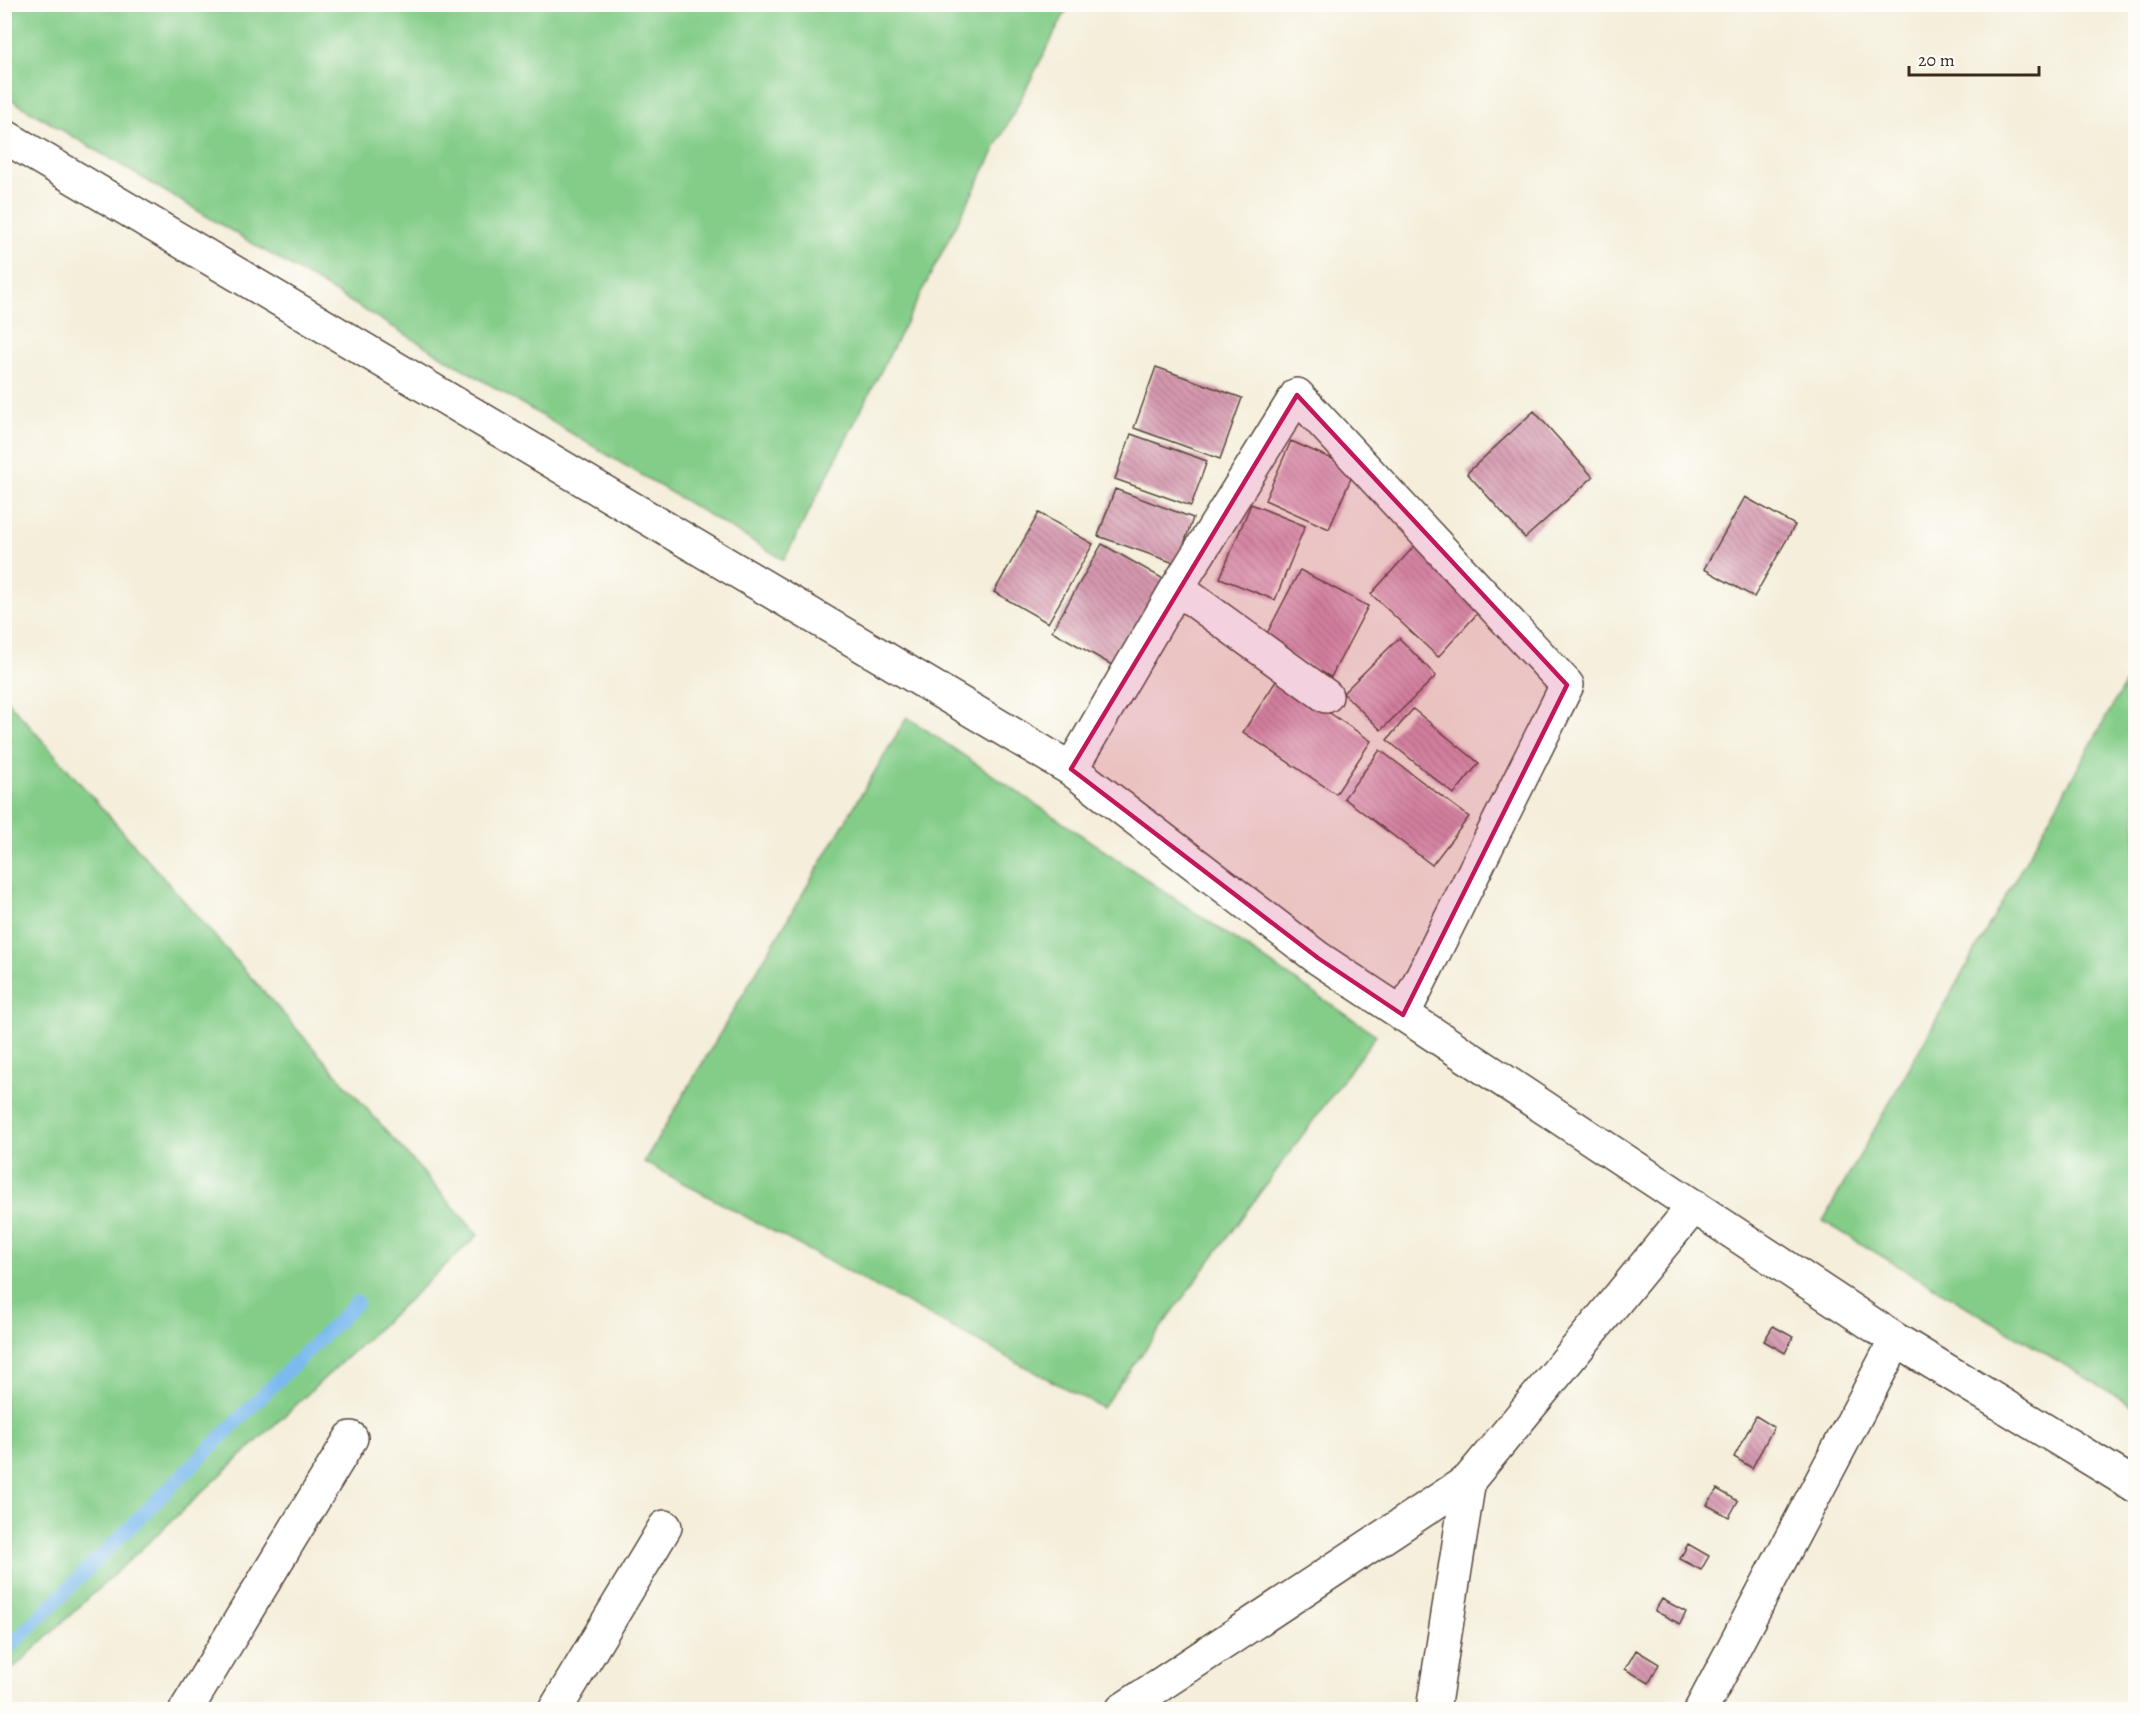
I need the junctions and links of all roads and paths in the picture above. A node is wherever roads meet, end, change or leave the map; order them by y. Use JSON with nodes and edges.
{"nodes":[{"id":1,"x":4,"y":136,"type":"edge"},
{"id":2,"x":1177,"y":588,"type":"junction"},
{"id":3,"x":1326,"y":696,"type":"dead end"},
{"id":4,"x":1071,"y":769,"type":"junction"},
{"id":5,"x":1403,"y":1015,"type":"junction"},
{"id":6,"x":1694,"y":1206,"type":"junction"},
{"id":7,"x":1896,"y":1340,"type":"junction"},
{"id":8,"x":351,"y":1438,"type":"dead end"},
{"id":9,"x":1468,"y":1480,"type":"junction"},
{"id":10,"x":2136,"y":1485,"type":"edge"},
{"id":11,"x":665,"y":1527,"type":"dead end"},
{"id":12,"x":186,"y":1710,"type":"edge"},
{"id":13,"x":555,"y":1710,"type":"edge"},
{"id":14,"x":1122,"y":1710,"type":"edge"},
{"id":15,"x":1433,"y":1710,"type":"edge"},
{"id":16,"x":1701,"y":1710,"type":"edge"}],
"edges":[{"from":1,"to":4,"type":"street"},
{"from":2,"to":3,"type":"street"},
{"from":2,"to":4,"type":"street"},
{"from":2,"to":5,"type":"street"},
{"from":4,"to":5,"type":"street"},
{"from":5,"to":6,"type":"street"},
{"from":6,"to":7,"type":"street"},
{"from":6,"to":9,"type":"street"},
{"from":7,"to":10,"type":"street"},
{"from":7,"to":16,"type":"street"},
{"from":8,"to":12,"type":"street"},
{"from":9,"to":14,"type":"street"},
{"from":9,"to":15,"type":"street"},
{"from":11,"to":13,"type":"street"}]}
